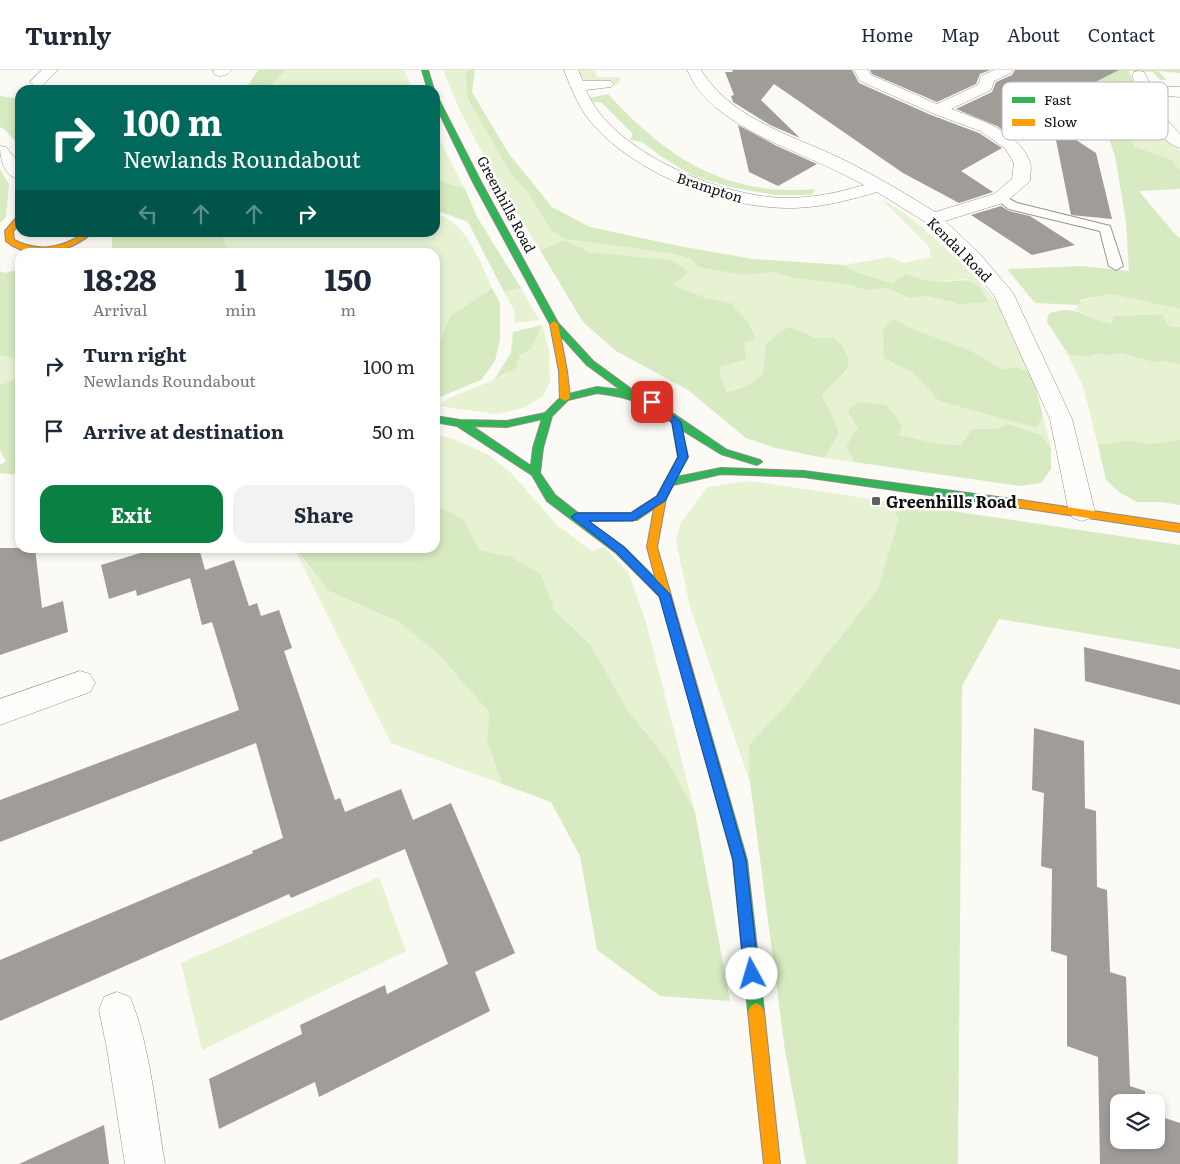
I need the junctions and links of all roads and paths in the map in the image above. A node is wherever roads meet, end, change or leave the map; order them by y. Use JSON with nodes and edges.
{"nodes":[{"id":1,"x":51,"y":70,"type":"edge"},
{"id":2,"x":425,"y":70,"type":"edge"},
{"id":3,"x":694,"y":70,"type":"edge"},
{"id":4,"x":861,"y":70,"type":"edge"},
{"id":5,"x":1006,"y":70,"type":"edge"},
{"id":6,"x":573,"y":78,"type":"edge"},
{"id":7,"x":38,"y":82,"type":"dead end"},
{"id":8,"x":606,"y":84,"type":"dead end"},
{"id":9,"x":430,"y":85,"type":"edge"},
{"id":10,"x":440,"y":108,"type":"edge"},
{"id":11,"x":938,"y":110,"type":"junction"},
{"id":12,"x":1168,"y":130,"type":"edge"},
{"id":13,"x":1002,"y":139,"type":"edge"},
{"id":14,"x":1004,"y":140,"type":"edge"},
{"id":15,"x":1180,"y":142,"type":"edge"},
{"id":16,"x":0,"y":151,"type":"edge"},
{"id":17,"x":15,"y":170,"type":"edge"},
{"id":18,"x":879,"y":186,"type":"junction"},
{"id":19,"x":1000,"y":198,"type":"junction"},
{"id":20,"x":932,"y":219,"type":"junction"},
{"id":21,"x":15,"y":224,"type":"edge"},
{"id":22,"x":5,"y":235,"type":"edge"},
{"id":23,"x":85,"y":237,"type":"edge"},
{"id":24,"x":91,"y":237,"type":"edge"},
{"id":25,"x":88,"y":246,"type":"dead end"},
{"id":26,"x":23,"y":248,"type":"edge"},
{"id":27,"x":63,"y":248,"type":"edge"},
{"id":28,"x":15,"y":253,"type":"edge"},
{"id":29,"x":10,"y":254,"type":"dead end"},
{"id":30,"x":1116,"y":266,"type":"dead end"},
{"id":31,"x":554,"y":324,"type":"junction"},
{"id":32,"x":632,"y":394,"type":"junction"},
{"id":33,"x":565,"y":398,"type":"junction"},
{"id":34,"x":548,"y":414,"type":"junction"},
{"id":35,"x":440,"y":420,"type":"edge"},
{"id":36,"x":676,"y":422,"type":"junction"},
{"id":37,"x":460,"y":423,"type":"junction"},
{"id":38,"x":535,"y":473,"type":"junction"},
{"id":39,"x":804,"y":474,"type":"junction"},
{"id":40,"x":671,"y":482,"type":"junction"},
{"id":41,"x":661,"y":498,"type":"junction"},
{"id":42,"x":1082,"y":512,"type":"junction"},
{"id":43,"x":576,"y":517,"type":"junction"},
{"id":44,"x":1180,"y":528,"type":"edge"},
{"id":45,"x":664,"y":594,"type":"junction"},
{"id":46,"x":80,"y":683,"type":"dead end"},
{"id":47,"x":0,"y":712,"type":"edge"},
{"id":48,"x":117,"y":1010,"type":"dead end"},
{"id":49,"x":145,"y":1164,"type":"edge"},
{"id":50,"x":772,"y":1164,"type":"edge"}],
"edges":[{"from":1,"to":7,"type":"street"},
{"from":2,"to":9,"type":"street"},
{"from":3,"to":18,"type":"street","name":"Kendal Road"},
{"from":4,"to":11,"type":"street"},
{"from":5,"to":11,"type":"street"},
{"from":6,"to":8,"type":"street","name":"Brampton"},
{"from":6,"to":18,"type":"street","name":"Brampton"},
{"from":10,"to":31,"type":"street","name":"Greenhills Road"},
{"from":11,"to":13,"type":"street"},
{"from":12,"to":15,"type":"street"},
{"from":14,"to":19,"type":"street"},
{"from":16,"to":17,"type":"street"},
{"from":18,"to":20,"type":"street","name":"Kendal Road"},
{"from":19,"to":20,"type":"street"},
{"from":19,"to":30,"type":"lane"},
{"from":20,"to":42,"type":"street","name":"Kendal Road"},
{"from":21,"to":22,"type":"street"},
{"from":22,"to":26,"type":"street"},
{"from":23,"to":27,"type":"street"},
{"from":24,"to":25,"type":"street"},
{"from":28,"to":29,"type":"street"},
{"from":31,"to":32,"type":"street","name":"Greenhills Road"},
{"from":31,"to":33,"type":"street","name":"Greenhills Road"},
{"from":32,"to":33,"type":"street"},
{"from":32,"to":36,"type":"street"},
{"from":33,"to":34,"type":"street"},
{"from":34,"to":37,"type":"street"},
{"from":34,"to":38,"type":"street"},
{"from":35,"to":37,"type":"street"},
{"from":36,"to":39,"type":"street"},
{"from":36,"to":40,"type":"street"},
{"from":37,"to":38,"type":"street"},
{"from":38,"to":43,"type":"street"},
{"from":39,"to":40,"type":"street"},
{"from":39,"to":42,"type":"street"},
{"from":40,"to":41,"type":"street"},
{"from":41,"to":43,"type":"street"},
{"from":41,"to":45,"type":"street"},
{"from":42,"to":44,"type":"street"},
{"from":43,"to":45,"type":"street"},
{"from":45,"to":50,"type":"street"},
{"from":46,"to":47,"type":"street"},
{"from":48,"to":49,"type":"street"}]}
